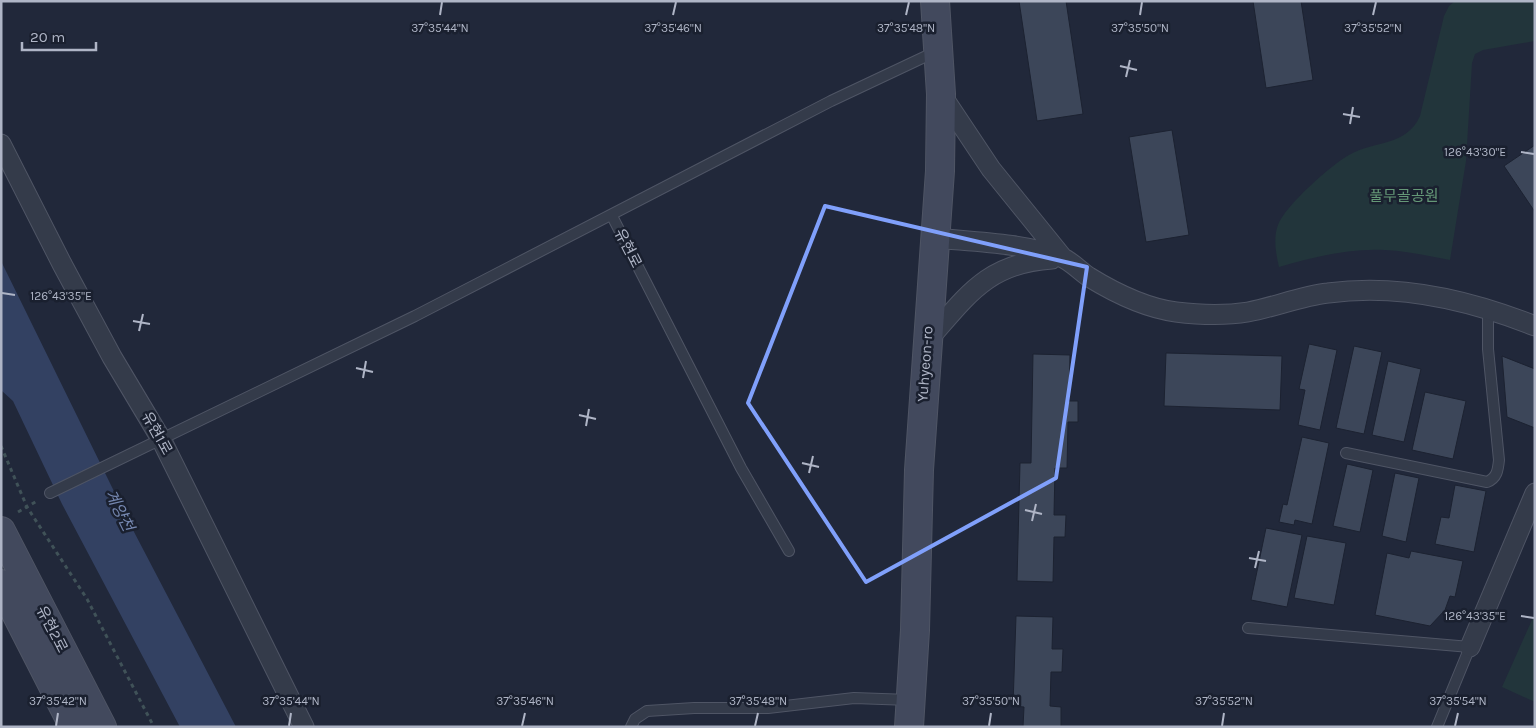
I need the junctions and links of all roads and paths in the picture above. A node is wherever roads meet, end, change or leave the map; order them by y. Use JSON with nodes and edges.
{"nodes":[{"id":1,"x":935,"y":1,"type":"edge"},
{"id":2,"x":939,"y":50,"type":"junction"},
{"id":3,"x":941,"y":94,"type":"junction"},
{"id":4,"x":1,"y":144,"type":"edge"},
{"id":5,"x":612,"y":216,"type":"junction"},
{"id":6,"x":935,"y":238,"type":"junction"},
{"id":7,"x":1063,"y":258,"type":"junction"},
{"id":8,"x":1488,"y":310,"type":"junction"},
{"id":9,"x":1535,"y":326,"type":"edge"},
{"id":10,"x":926,"y":341,"type":"junction"},
{"id":11,"x":156,"y":442,"type":"junction"},
{"id":12,"x":1,"y":446,"type":"edge"},
{"id":13,"x":1346,"y":453,"type":"dead end"},
{"id":14,"x":50,"y":493,"type":"joint"},
{"id":15,"x":1535,"y":493,"type":"edge"},
{"id":16,"x":27,"y":507,"type":"junction"},
{"id":17,"x":8,"y":523,"type":"edge"},
{"id":18,"x":789,"y":551,"type":"dead end"},
{"id":19,"x":1,"y":584,"type":"edge"},
{"id":20,"x":1248,"y":628,"type":"dead end"},
{"id":21,"x":1470,"y":647,"type":"junction"},
{"id":22,"x":911,"y":700,"type":"junction"},
{"id":23,"x":74,"y":727,"type":"edge"},
{"id":24,"x":102,"y":727,"type":"edge"},
{"id":25,"x":154,"y":727,"type":"edge"},
{"id":26,"x":304,"y":727,"type":"edge"},
{"id":27,"x":631,"y":727,"type":"edge"},
{"id":28,"x":909,"y":727,"type":"edge"},
{"id":29,"x":1437,"y":727,"type":"edge"}],
"edges":[{"from":1,"to":2,"type":"street","name":"Yuhyeon-ro"},
{"from":2,"to":3,"type":"street","name":"Yuhyeon-ro"},
{"from":2,"to":5,"type":"lane","name":"유현로"},
{"from":3,"to":6,"type":"street","name":"Yuhyeon-ro"},
{"from":3,"to":7,"type":"street"},
{"from":4,"to":11,"type":"street","name":"유현1로"},
{"from":5,"to":11,"type":"lane"},
{"from":5,"to":18,"type":"lane","name":"유현로"},
{"from":6,"to":7,"type":"street"},
{"from":6,"to":10,"type":"street","name":"Yuhyeon-ro"},
{"from":7,"to":8,"type":"street"},
{"from":7,"to":10,"type":"street"},
{"from":8,"to":9,"type":"street"},
{"from":8,"to":13,"type":"lane"},
{"from":10,"to":22,"type":"street","name":"Yuhyeon-ro"},
{"from":11,"to":14,"type":"lane"},
{"from":11,"to":26,"type":"street","name":"유현1로"},
{"from":12,"to":16,"type":"path"},
{"from":14,"to":16,"type":"path"},
{"from":15,"to":21,"type":"street"},
{"from":16,"to":17,"type":"path"},
{"from":16,"to":25,"type":"path"},
{"from":17,"to":24,"type":"street","name":"유현2로"},
{"from":19,"to":23,"type":"street","name":"유현2로"},
{"from":20,"to":21,"type":"lane"},
{"from":21,"to":29,"type":"lane"},
{"from":22,"to":27,"type":"lane"},
{"from":22,"to":28,"type":"street","name":"Yuhyeon-ro"}]}
